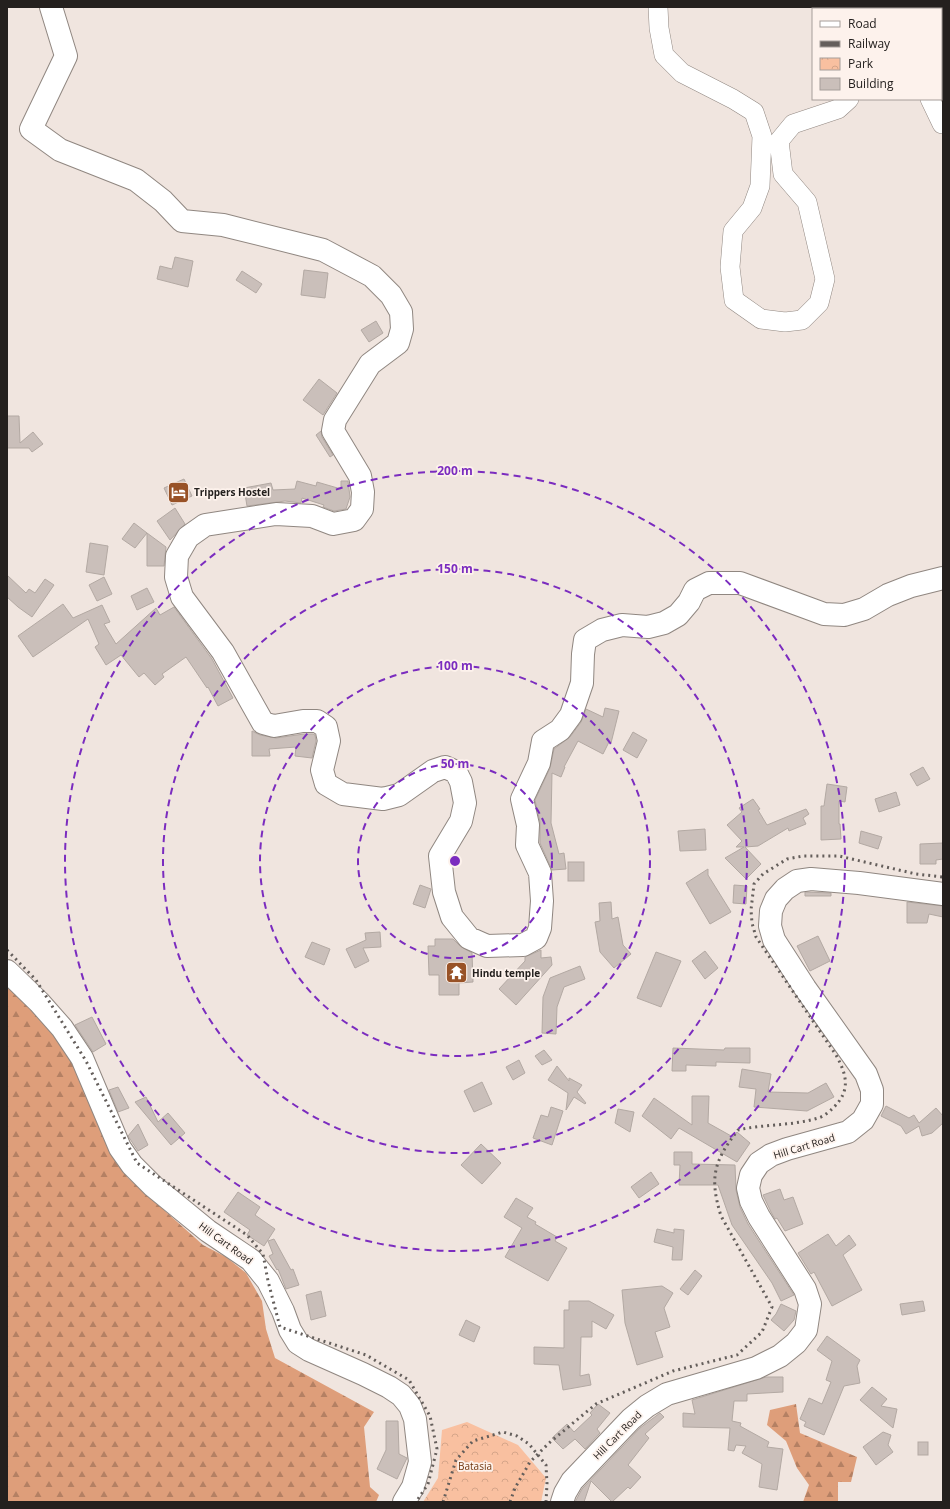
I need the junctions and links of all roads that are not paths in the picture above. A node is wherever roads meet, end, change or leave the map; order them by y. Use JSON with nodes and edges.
{"nodes":[{"id":1,"x":51,"y":7,"type":"edge"},
{"id":2,"x":658,"y":7,"type":"edge"},
{"id":3,"x":848,"y":100,"type":"edge"},
{"id":4,"x":930,"y":100,"type":"edge"},
{"id":5,"x":943,"y":124,"type":"edge"},
{"id":6,"x":943,"y":578,"type":"edge"},
{"id":7,"x":943,"y":894,"type":"edge"},
{"id":8,"x":7,"y":971,"type":"edge"},
{"id":9,"x":404,"y":1502,"type":"edge"},
{"id":10,"x":562,"y":1502,"type":"edge"}],
"edges":[{"from":1,"to":6,"type":"main road"},
{"from":2,"to":3,"type":"street"},
{"from":4,"to":5,"type":"street"},
{"from":7,"to":10,"type":"main road","name":"Hill Cart Road"},
{"from":8,"to":9,"type":"main road","name":"Hill Cart Road"}]}
